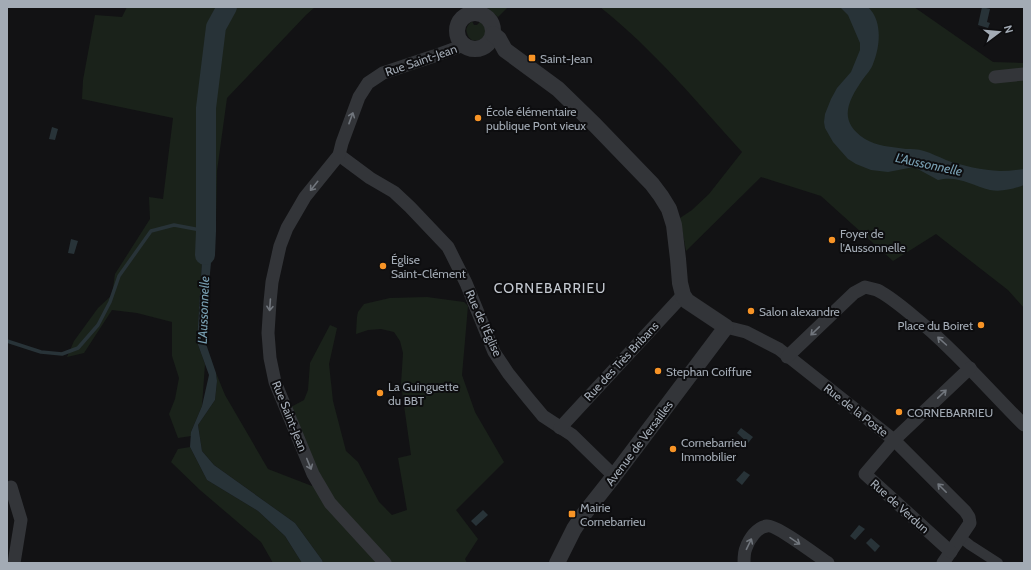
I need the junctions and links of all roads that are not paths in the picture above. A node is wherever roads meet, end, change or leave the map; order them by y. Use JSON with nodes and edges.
{"nodes":[{"id":1,"x":483,"y":11,"type":"edge"},
{"id":2,"x":465,"y":12,"type":"edge"},
{"id":3,"x":489,"y":40,"type":"junction"},
{"id":4,"x":464,"y":45,"type":"junction"},
{"id":5,"x":1024,"y":74,"type":"edge"},
{"id":6,"x":995,"y":77,"type":"dead end"},
{"id":7,"x":339,"y":155,"type":"junction"},
{"id":8,"x":683,"y":295,"type":"junction"},
{"id":9,"x":726,"y":327,"type":"junction"},
{"id":10,"x":787,"y":356,"type":"junction"},
{"id":11,"x":970,"y":368,"type":"junction"},
{"id":12,"x":1024,"y":425,"type":"edge"},
{"id":13,"x":560,"y":428,"type":"junction"},
{"id":14,"x":894,"y":440,"type":"junction"},
{"id":15,"x":614,"y":476,"type":"junction"},
{"id":16,"x":11,"y":487,"type":"dead end"},
{"id":17,"x":960,"y":537,"type":"junction"},
{"id":18,"x":947,"y":558,"type":"edge"},
{"id":19,"x":14,"y":563,"type":"edge"},
{"id":20,"x":384,"y":563,"type":"edge"},
{"id":21,"x":557,"y":563,"type":"edge"},
{"id":22,"x":744,"y":563,"type":"edge"},
{"id":23,"x":828,"y":563,"type":"edge"},
{"id":24,"x":998,"y":563,"type":"edge"}],
"edges":[{"from":1,"to":2,"type":"street"},
{"from":1,"to":3,"type":"street"},
{"from":2,"to":4,"type":"street"},
{"from":3,"to":4,"type":"street"},
{"from":3,"to":8,"type":"street"},
{"from":7,"to":4,"type":"street","name":"Rue Saint-Jean","one_way":true},
{"from":5,"to":6,"type":"street"},
{"from":7,"to":13,"type":"street","name":"Rue de l'Église"},
{"from":7,"to":20,"type":"street","name":"Rue Saint-Jean","one_way":true},
{"from":8,"to":9,"type":"street"},
{"from":8,"to":13,"type":"street","name":"Rue des Très Bribans"},
{"from":9,"to":10,"type":"street","name":"Rue de la Poste"},
{"from":9,"to":15,"type":"street","name":"Avenue de Versailles"},
{"from":11,"to":10,"type":"street","one_way":true},
{"from":10,"to":14,"type":"street","name":"Rue de la Poste"},
{"from":11,"to":12,"type":"street"},
{"from":14,"to":11,"type":"street","one_way":true},
{"from":13,"to":15,"type":"street","name":"Rue de l'Église"},
{"from":17,"to":14,"type":"street","name":"Rue de la Poste","one_way":true},
{"from":14,"to":18,"type":"street","name":"Rue de Verdun"},
{"from":15,"to":21,"type":"street","name":"Avenue de Versailles"},
{"from":16,"to":19,"type":"street"},
{"from":17,"to":18,"type":"street"},
{"from":17,"to":24,"type":"street"},
{"from":22,"to":23,"type":"street","one_way":true}]}
